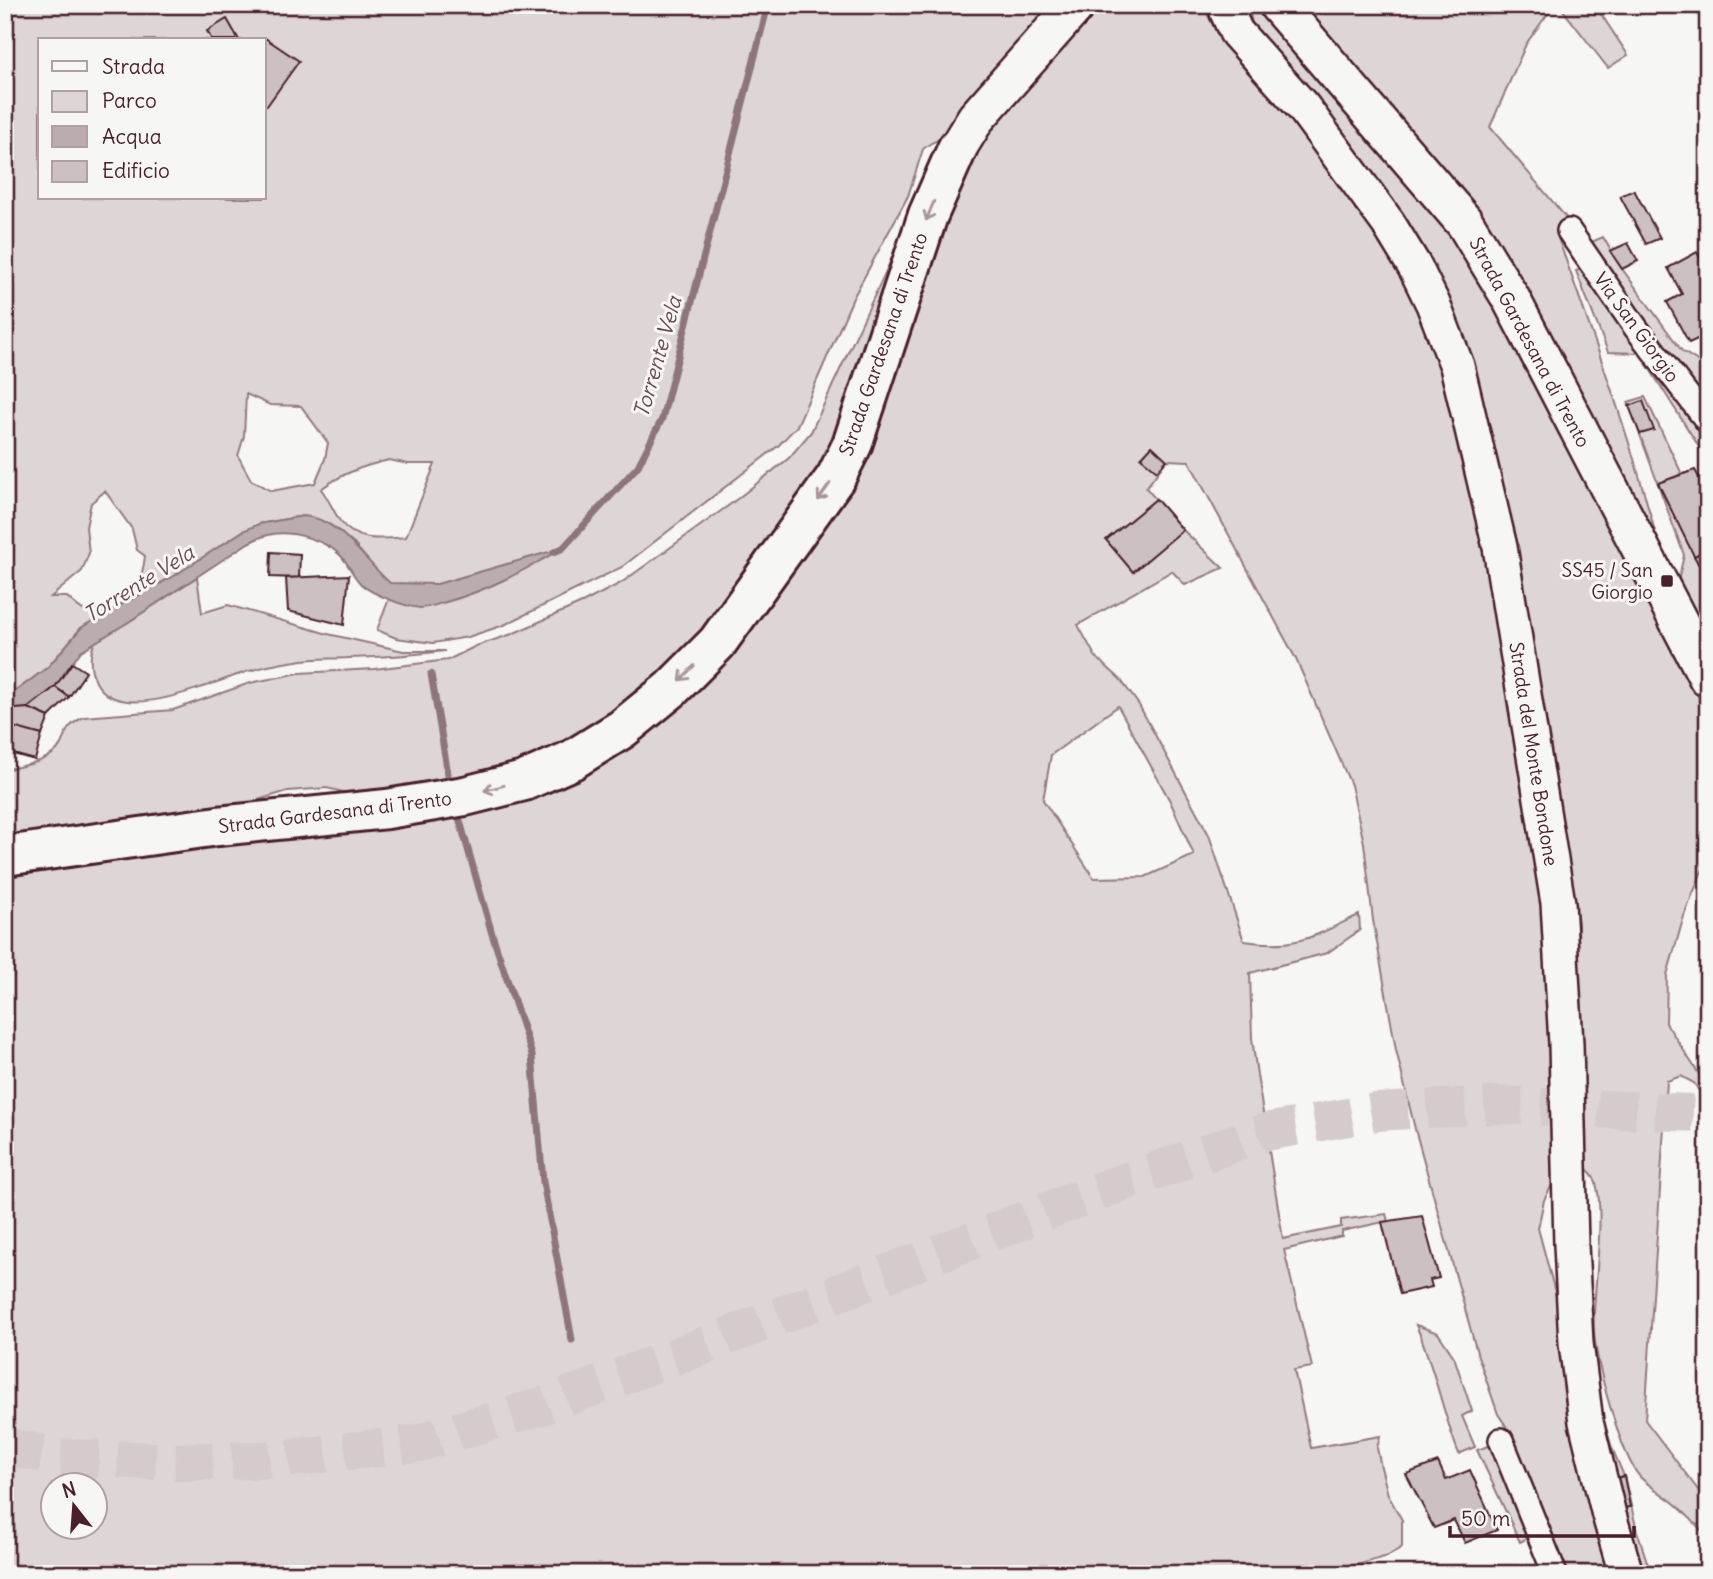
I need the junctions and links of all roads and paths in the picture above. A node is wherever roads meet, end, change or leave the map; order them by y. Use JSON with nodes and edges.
{"nodes":[{"id":1,"x":1076,"y":5,"type":"edge"},
{"id":2,"x":1226,"y":5,"type":"edge"},
{"id":3,"x":1278,"y":5,"type":"edge"},
{"id":4,"x":957,"y":149,"type":"joint"},
{"id":5,"x":1569,"y":231,"type":"dead end"},
{"id":6,"x":1708,"y":422,"type":"edge"},
{"id":7,"x":1708,"y":678,"type":"edge"},
{"id":8,"x":5,"y":856,"type":"edge"},
{"id":9,"x":1501,"y":1440,"type":"dead end"},
{"id":10,"x":1555,"y":1574,"type":"edge"},
{"id":11,"x":1626,"y":1574,"type":"edge"}],
"edges":[{"from":1,"to":4,"type":"main road","name":"Strada Gardesana di Trento"},
{"from":2,"to":11,"type":"street","name":"Strada del Monte Bondone"},
{"from":3,"to":7,"type":"main road","name":"Strada Gardesana di Trento"},
{"from":4,"to":8,"type":"highway","name":"Strada Gardesana di Trento","one_way":true},
{"from":5,"to":6,"type":"street","name":"Via San Giorgio"},
{"from":9,"to":10,"type":"street"}]}
